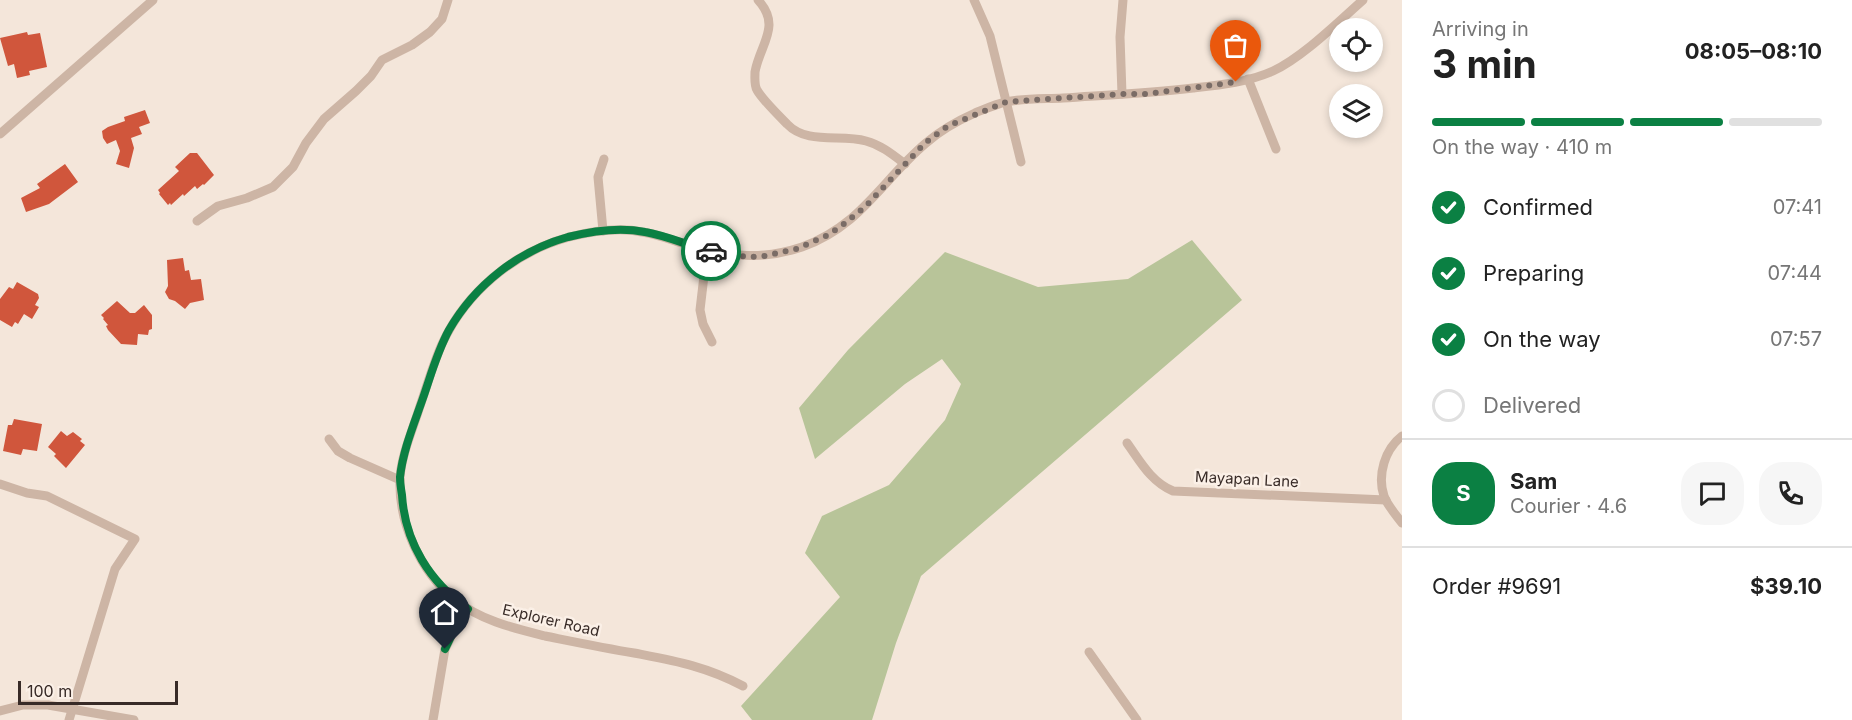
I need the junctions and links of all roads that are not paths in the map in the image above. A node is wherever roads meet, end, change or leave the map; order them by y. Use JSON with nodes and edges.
{"nodes":[{"id":1,"x":153,"y":0,"type":"edge"},
{"id":2,"x":448,"y":0,"type":"edge"},
{"id":3,"x":758,"y":0,"type":"edge"},
{"id":4,"x":974,"y":0,"type":"edge"},
{"id":5,"x":1123,"y":0,"type":"edge"},
{"id":6,"x":1363,"y":0,"type":"edge"},
{"id":7,"x":1248,"y":79,"type":"junction"},
{"id":8,"x":1122,"y":94,"type":"junction"},
{"id":9,"x":1006,"y":102,"type":"junction"},
{"id":10,"x":0,"y":134,"type":"edge"},
{"id":11,"x":1276,"y":149,"type":"dead end"},
{"id":12,"x":604,"y":159,"type":"dead end"},
{"id":13,"x":1021,"y":162,"type":"dead end"},
{"id":14,"x":905,"y":164,"type":"junction"},
{"id":15,"x":197,"y":221,"type":"dead end"},
{"id":16,"x":603,"y":231,"type":"junction"},
{"id":17,"x":707,"y":250,"type":"junction"},
{"id":18,"x":712,"y":342,"type":"dead end"},
{"id":19,"x":1402,"y":436,"type":"edge"},
{"id":20,"x":329,"y":439,"type":"dead end"},
{"id":21,"x":1127,"y":443,"type":"dead end"},
{"id":22,"x":400,"y":480,"type":"junction"},
{"id":23,"x":0,"y":484,"type":"edge"},
{"id":24,"x":1386,"y":500,"type":"junction"},
{"id":25,"x":1402,"y":523,"type":"edge"},
{"id":26,"x":468,"y":609,"type":"junction"},
{"id":27,"x":1089,"y":652,"type":"dead end"},
{"id":28,"x":743,"y":686,"type":"dead end"},
{"id":29,"x":73,"y":708,"type":"junction"},
{"id":30,"x":0,"y":711,"type":"edge"},
{"id":31,"x":69,"y":720,"type":"edge"},
{"id":32,"x":134,"y":720,"type":"edge"},
{"id":33,"x":433,"y":720,"type":"edge"},
{"id":34,"x":1137,"y":720,"type":"edge"}],
"edges":[{"from":1,"to":10,"type":"street"},
{"from":2,"to":15,"type":"street"},
{"from":3,"to":14,"type":"street"},
{"from":4,"to":9,"type":"street"},
{"from":5,"to":8,"type":"street"},
{"from":6,"to":7,"type":"street","name":"Explorer Road"},
{"from":7,"to":8,"type":"street","name":"Explorer Road"},
{"from":7,"to":11,"type":"street"},
{"from":8,"to":9,"type":"street","name":"Explorer Road"},
{"from":9,"to":13,"type":"street"},
{"from":9,"to":14,"type":"street","name":"Explorer Road"},
{"from":12,"to":16,"type":"street"},
{"from":14,"to":17,"type":"street","name":"Explorer Road"},
{"from":16,"to":17,"type":"street","name":"Explorer Road"},
{"from":16,"to":22,"type":"street","name":"Explorer Road"},
{"from":17,"to":18,"type":"street"},
{"from":19,"to":24,"type":"street"},
{"from":20,"to":22,"type":"street"},
{"from":21,"to":24,"type":"street","name":"Mayapan Lane"},
{"from":22,"to":26,"type":"street","name":"Explorer Road"},
{"from":23,"to":29,"type":"street"},
{"from":24,"to":25,"type":"street"},
{"from":26,"to":28,"type":"street","name":"Explorer Road"},
{"from":26,"to":33,"type":"street"},
{"from":27,"to":34,"type":"street"},
{"from":29,"to":30,"type":"street"},
{"from":29,"to":31,"type":"street"},
{"from":29,"to":32,"type":"street"}]}
